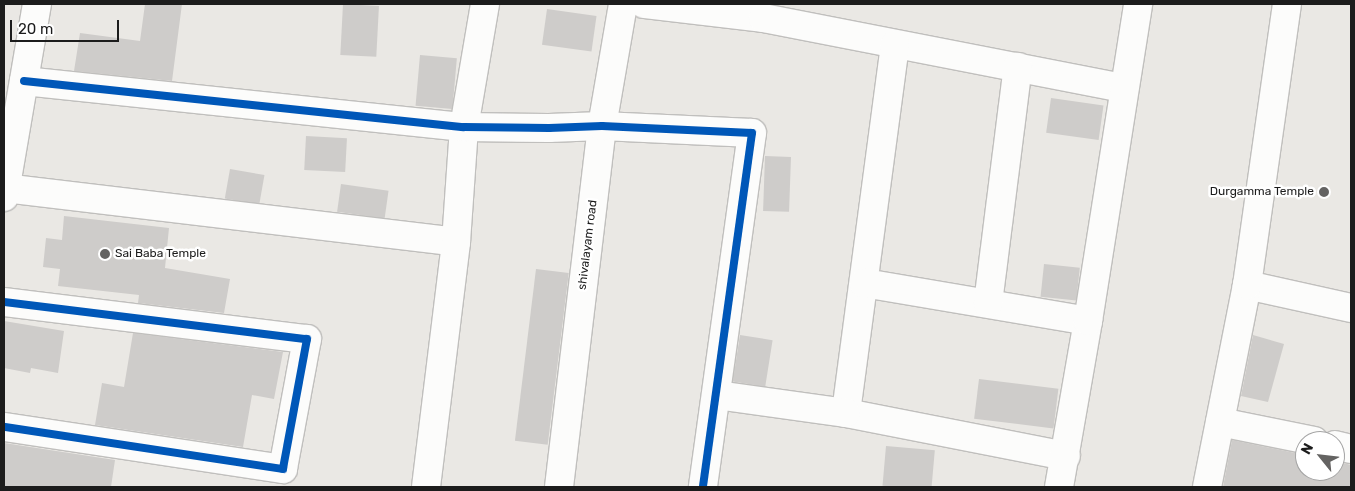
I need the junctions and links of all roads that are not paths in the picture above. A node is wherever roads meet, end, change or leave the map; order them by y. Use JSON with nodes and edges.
{"nodes":[{"id":1,"x":37,"y":4,"type":"edge"},
{"id":2,"x":485,"y":4,"type":"edge"},
{"id":3,"x":623,"y":4,"type":"edge"},
{"id":4,"x":644,"y":4,"type":"edge"},
{"id":5,"x":1138,"y":4,"type":"edge"},
{"id":6,"x":1288,"y":4,"type":"edge"},
{"id":7,"x":895,"y":44,"type":"junction"},
{"id":8,"x":1018,"y":67,"type":"junction"},
{"id":9,"x":24,"y":82,"type":"junction"},
{"id":10,"x":1124,"y":88,"type":"junction"},
{"id":11,"x":602,"y":126,"type":"junction"},
{"id":12,"x":464,"y":127,"type":"junction"},
{"id":13,"x":4,"y":192,"type":"edge"},
{"id":14,"x":456,"y":242,"type":"junction"},
{"id":15,"x":864,"y":283,"type":"junction"},
{"id":16,"x":1247,"y":285,"type":"junction"},
{"id":17,"x":4,"y":302,"type":"edge"},
{"id":18,"x":988,"y":303,"type":"junction"},
{"id":19,"x":1351,"y":308,"type":"edge"},
{"id":20,"x":1088,"y":320,"type":"junction"},
{"id":21,"x":717,"y":395,"type":"junction"},
{"id":22,"x":846,"y":413,"type":"junction"},
{"id":23,"x":1220,"y":422,"type":"junction"},
{"id":24,"x":4,"y":427,"type":"edge"},
{"id":25,"x":1295,"y":437,"type":"edge"},
{"id":26,"x":1066,"y":456,"type":"junction"},
{"id":27,"x":281,"y":478,"type":"edge"},
{"id":28,"x":426,"y":487,"type":"edge"},
{"id":29,"x":559,"y":487,"type":"edge"},
{"id":30,"x":704,"y":487,"type":"edge"},
{"id":31,"x":1059,"y":487,"type":"edge"},
{"id":32,"x":1207,"y":487,"type":"edge"}],
"edges":[{"from":1,"to":9,"type":"street"},
{"from":2,"to":12,"type":"street"},
{"from":3,"to":11,"type":"street","name":"shivalayam road"},
{"from":4,"to":7,"type":"street"},
{"from":5,"to":10,"type":"street"},
{"from":6,"to":16,"type":"street"},
{"from":7,"to":8,"type":"street"},
{"from":7,"to":15,"type":"street"},
{"from":8,"to":10,"type":"street"},
{"from":8,"to":18,"type":"street"},
{"from":9,"to":12,"type":"street"},
{"from":9,"to":13,"type":"street"},
{"from":10,"to":20,"type":"street"},
{"from":11,"to":12,"type":"street"},
{"from":11,"to":21,"type":"street"},
{"from":11,"to":29,"type":"street","name":"shivalayam road"},
{"from":12,"to":14,"type":"street"},
{"from":13,"to":14,"type":"street"},
{"from":14,"to":28,"type":"street"},
{"from":15,"to":18,"type":"street"},
{"from":15,"to":22,"type":"street"},
{"from":16,"to":19,"type":"street"},
{"from":16,"to":23,"type":"street"},
{"from":17,"to":27,"type":"street"},
{"from":18,"to":20,"type":"street"},
{"from":20,"to":26,"type":"street"},
{"from":21,"to":22,"type":"street"},
{"from":21,"to":30,"type":"street"},
{"from":22,"to":26,"type":"street"},
{"from":23,"to":25,"type":"street"},
{"from":23,"to":32,"type":"street"},
{"from":24,"to":27,"type":"street"},
{"from":26,"to":31,"type":"street"}]}
